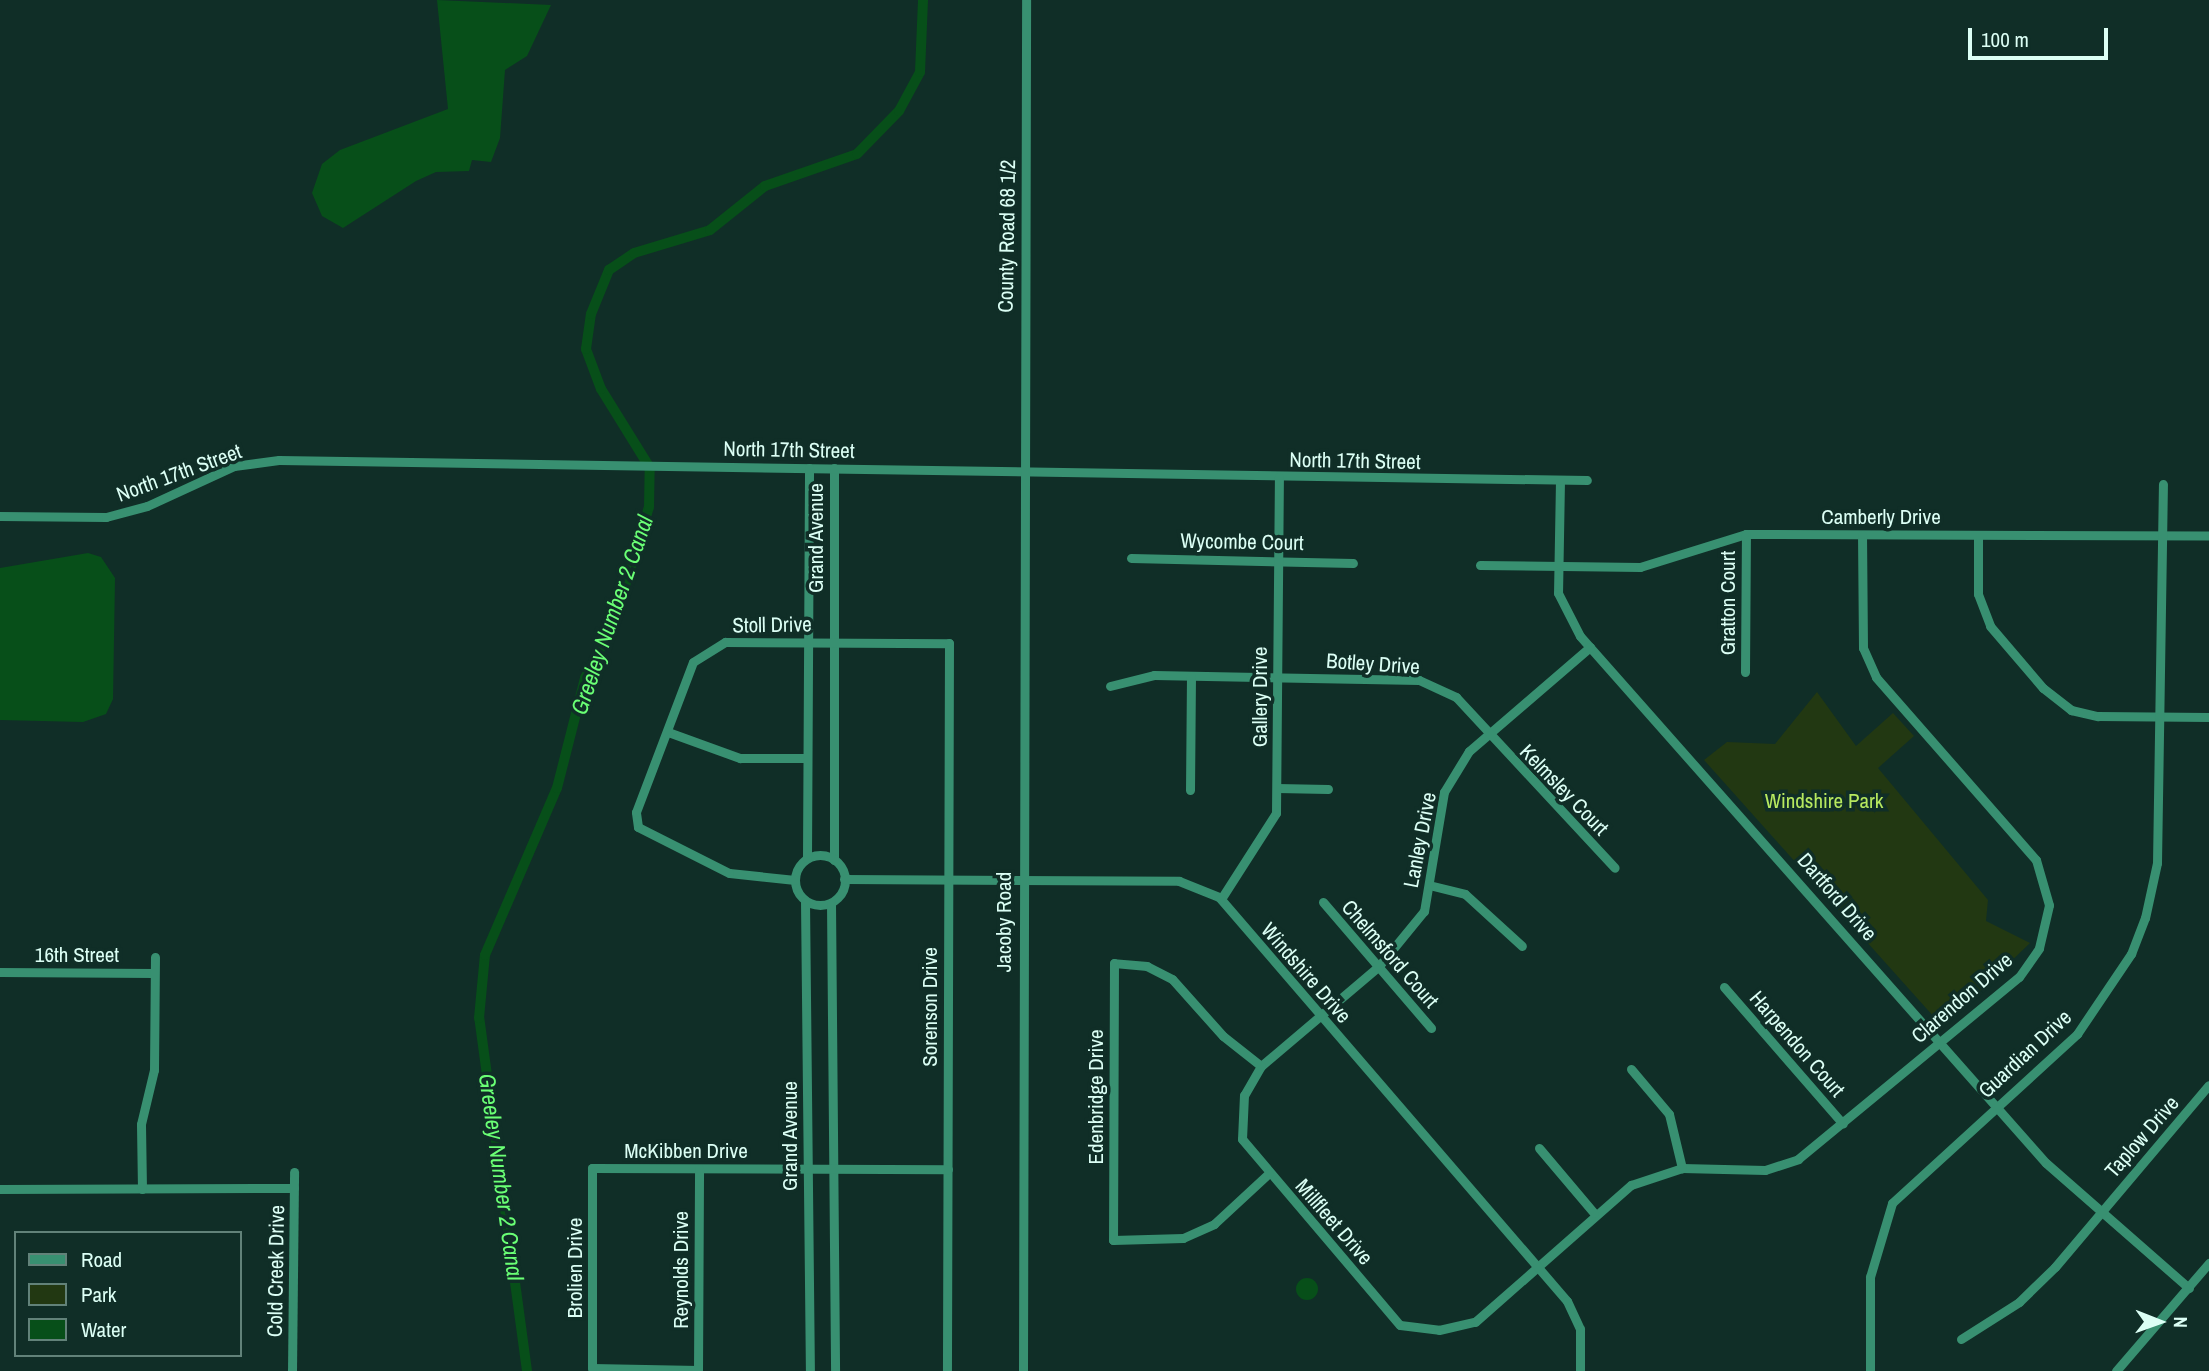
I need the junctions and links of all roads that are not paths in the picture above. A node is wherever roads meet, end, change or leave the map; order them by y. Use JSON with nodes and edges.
{"nodes":[{"id":1,"x":1026,"y":0,"type":"edge"},
{"id":2,"x":809,"y":468,"type":"junction"},
{"id":3,"x":834,"y":468,"type":"junction"},
{"id":4,"x":1022,"y":473,"type":"junction"},
{"id":5,"x":1279,"y":477,"type":"junction"},
{"id":6,"x":1560,"y":480,"type":"junction"},
{"id":7,"x":1587,"y":480,"type":"dead end"},
{"id":8,"x":2163,"y":484,"type":"dead end"},
{"id":9,"x":0,"y":516,"type":"edge"},
{"id":10,"x":1746,"y":534,"type":"junction"},
{"id":11,"x":1862,"y":535,"type":"junction"},
{"id":12,"x":1978,"y":535,"type":"junction"},
{"id":13,"x":2162,"y":536,"type":"junction"},
{"id":14,"x":2209,"y":536,"type":"edge"},
{"id":15,"x":1130,"y":558,"type":"dead end"},
{"id":16,"x":1279,"y":560,"type":"junction"},
{"id":17,"x":1353,"y":563,"type":"dead end"},
{"id":18,"x":1480,"y":565,"type":"dead end"},
{"id":19,"x":1558,"y":565,"type":"junction"},
{"id":20,"x":807,"y":642,"type":"junction"},
{"id":21,"x":833,"y":642,"type":"junction"},
{"id":22,"x":948,"y":643,"type":"joint"},
{"id":23,"x":1590,"y":647,"type":"junction"},
{"id":24,"x":1745,"y":672,"type":"dead end"},
{"id":25,"x":1191,"y":676,"type":"junction"},
{"id":26,"x":1278,"y":676,"type":"junction"},
{"id":27,"x":1111,"y":686,"type":"dead end"},
{"id":28,"x":2159,"y":717,"type":"junction"},
{"id":29,"x":2209,"y":717,"type":"edge"},
{"id":30,"x":668,"y":732,"type":"junction"},
{"id":31,"x":1487,"y":736,"type":"junction"},
{"id":32,"x":807,"y":758,"type":"junction"},
{"id":33,"x":1277,"y":789,"type":"junction"},
{"id":34,"x":1328,"y":789,"type":"dead end"},
{"id":35,"x":1190,"y":790,"type":"dead end"},
{"id":36,"x":807,"y":858,"type":"junction"},
{"id":37,"x":834,"y":860,"type":"junction"},
{"id":38,"x":1615,"y":868,"type":"dead end"},
{"id":39,"x":844,"y":879,"type":"junction"},
{"id":40,"x":795,"y":880,"type":"junction"},
{"id":41,"x":948,"y":880,"type":"junction"},
{"id":42,"x":1022,"y":880,"type":"junction"},
{"id":43,"x":1429,"y":885,"type":"junction"},
{"id":44,"x":1221,"y":899,"type":"junction"},
{"id":45,"x":805,"y":901,"type":"junction"},
{"id":46,"x":831,"y":902,"type":"junction"},
{"id":47,"x":1323,"y":902,"type":"dead end"},
{"id":48,"x":1522,"y":946,"type":"dead end"},
{"id":49,"x":155,"y":957,"type":"dead end"},
{"id":50,"x":1379,"y":966,"type":"junction"},
{"id":51,"x":0,"y":972,"type":"edge"},
{"id":52,"x":154,"y":973,"type":"junction"},
{"id":53,"x":1724,"y":987,"type":"dead end"},
{"id":54,"x":1321,"y":1017,"type":"junction"},
{"id":55,"x":1431,"y":1028,"type":"dead end"},
{"id":56,"x":1939,"y":1042,"type":"junction"},
{"id":57,"x":1261,"y":1066,"type":"junction"},
{"id":58,"x":1631,"y":1069,"type":"dead end"},
{"id":59,"x":2209,"y":1086,"type":"edge"},
{"id":60,"x":1995,"y":1106,"type":"junction"},
{"id":61,"x":1843,"y":1124,"type":"junction"},
{"id":62,"x":1539,"y":1148,"type":"dead end"},
{"id":63,"x":592,"y":1168,"type":"joint"},
{"id":64,"x":1682,"y":1168,"type":"junction"},
{"id":65,"x":699,"y":1169,"type":"junction"},
{"id":66,"x":808,"y":1169,"type":"junction"},
{"id":67,"x":834,"y":1169,"type":"junction"},
{"id":68,"x":948,"y":1169,"type":"junction"},
{"id":69,"x":294,"y":1172,"type":"dead end"},
{"id":70,"x":1268,"y":1174,"type":"junction"},
{"id":71,"x":0,"y":1188,"type":"edge"},
{"id":72,"x":294,"y":1188,"type":"junction"},
{"id":73,"x":142,"y":1189,"type":"junction"},
{"id":74,"x":2101,"y":1211,"type":"junction"},
{"id":75,"x":1594,"y":1213,"type":"junction"},
{"id":76,"x":2209,"y":1264,"type":"edge"},
{"id":77,"x":1537,"y":1269,"type":"junction"},
{"id":78,"x":2189,"y":1287,"type":"junction"},
{"id":79,"x":1961,"y":1339,"type":"dead end"},
{"id":80,"x":698,"y":1370,"type":"edge"},
{"id":81,"x":292,"y":1371,"type":"edge"},
{"id":82,"x":810,"y":1371,"type":"edge"},
{"id":83,"x":835,"y":1371,"type":"edge"},
{"id":84,"x":947,"y":1371,"type":"edge"},
{"id":85,"x":1023,"y":1371,"type":"edge"},
{"id":86,"x":1580,"y":1371,"type":"edge"},
{"id":87,"x":1870,"y":1371,"type":"edge"},
{"id":88,"x":2116,"y":1371,"type":"edge"}],
"edges":[{"from":1,"to":4,"type":"street","name":"County Road 68 1/2"},
{"from":2,"to":3,"type":"street","name":"North 17th Street"},
{"from":2,"to":9,"type":"street","name":"North 17th Street"},
{"from":2,"to":20,"type":"street","name":"Grand Avenue"},
{"from":3,"to":4,"type":"street","name":"North 17th Street"},
{"from":3,"to":21,"type":"street","name":"Grand Avenue"},
{"from":4,"to":5,"type":"street","name":"North 17th Street"},
{"from":4,"to":42,"type":"street","name":"Jacoby Road"},
{"from":5,"to":6,"type":"street","name":"North 17th Street"},
{"from":5,"to":16,"type":"street","name":"Gallery Drive"},
{"from":6,"to":7,"type":"street","name":"North 17th Street"},
{"from":6,"to":19,"type":"street","name":"Dartford Drive"},
{"from":8,"to":13,"type":"street","name":"Guardian Drive"},
{"from":10,"to":11,"type":"street","name":"Camberly Drive"},
{"from":10,"to":19,"type":"street","name":"Camberly Drive"},
{"from":10,"to":24,"type":"street","name":"Gratton Court"},
{"from":11,"to":12,"type":"street","name":"Camberly Drive"},
{"from":11,"to":56,"type":"street","name":"Clarendon Drive"},
{"from":12,"to":13,"type":"street","name":"Camberly Drive"},
{"from":12,"to":28,"type":"street"},
{"from":13,"to":14,"type":"street","name":"Camberly Drive"},
{"from":13,"to":28,"type":"street","name":"Guardian Drive"},
{"from":15,"to":16,"type":"street","name":"Wycombe Court"},
{"from":16,"to":17,"type":"street","name":"Wycombe Court"},
{"from":16,"to":26,"type":"street","name":"Gallery Drive"},
{"from":18,"to":19,"type":"street","name":"Camberly Drive"},
{"from":19,"to":23,"type":"street","name":"Dartford Drive"},
{"from":20,"to":21,"type":"street","name":"Stoll Drive"},
{"from":20,"to":30,"type":"street","name":"Stoll Drive"},
{"from":20,"to":32,"type":"street","name":"Grand Avenue"},
{"from":21,"to":22,"type":"street","name":"Stoll Drive"},
{"from":21,"to":37,"type":"street","name":"Grand Avenue"},
{"from":22,"to":41,"type":"street","name":"Sorenson Drive"},
{"from":23,"to":31,"type":"street","name":"Lanley Drive"},
{"from":23,"to":56,"type":"street","name":"Dartford Drive"},
{"from":25,"to":26,"type":"street","name":"Botley Drive"},
{"from":25,"to":27,"type":"street","name":"Botley Drive"},
{"from":25,"to":35,"type":"street"},
{"from":26,"to":31,"type":"street","name":"Botley Drive"},
{"from":26,"to":33,"type":"street","name":"Gallery Drive"},
{"from":28,"to":29,"type":"street"},
{"from":28,"to":60,"type":"street","name":"Guardian Drive"},
{"from":30,"to":32,"type":"street"},
{"from":30,"to":40,"type":"street","name":"Stoll Drive"},
{"from":31,"to":38,"type":"street","name":"Kelmsley Court"},
{"from":31,"to":43,"type":"street","name":"Lanley Drive"},
{"from":32,"to":36,"type":"street","name":"Grand Avenue"},
{"from":33,"to":34,"type":"street"},
{"from":33,"to":44,"type":"street","name":"Gallery Drive"},
{"from":36,"to":37,"type":"street"},
{"from":36,"to":40,"type":"street"},
{"from":37,"to":39,"type":"street"},
{"from":39,"to":41,"type":"street","name":"Windshire Drive"},
{"from":39,"to":46,"type":"street"},
{"from":40,"to":45,"type":"street"},
{"from":41,"to":42,"type":"street","name":"Windshire Drive"},
{"from":41,"to":68,"type":"street","name":"Sorenson Drive"},
{"from":42,"to":44,"type":"street","name":"Windshire Drive"},
{"from":42,"to":85,"type":"street","name":"Jacoby Road"},
{"from":43,"to":48,"type":"street"},
{"from":43,"to":50,"type":"street","name":"Lanley Drive"},
{"from":44,"to":54,"type":"street","name":"Windshire Drive"},
{"from":45,"to":46,"type":"street"},
{"from":45,"to":66,"type":"street","name":"Grand Avenue"},
{"from":46,"to":67,"type":"street","name":"Grand Avenue"},
{"from":47,"to":50,"type":"street","name":"Chelmsford Court"},
{"from":49,"to":52,"type":"street"},
{"from":50,"to":54,"type":"street","name":"Lanley Drive"},
{"from":50,"to":55,"type":"street","name":"Chelmsford Court"},
{"from":51,"to":52,"type":"street","name":"16th Street"},
{"from":52,"to":73,"type":"street"},
{"from":53,"to":61,"type":"street","name":"Harpendon Court"},
{"from":54,"to":57,"type":"street","name":"Millfleet Drive"},
{"from":54,"to":77,"type":"street","name":"Windshire Drive"},
{"from":56,"to":60,"type":"street","name":"Dartford Drive"},
{"from":56,"to":61,"type":"street","name":"Clarendon Drive"},
{"from":57,"to":70,"type":"street","name":"Millfleet Drive"},
{"from":57,"to":70,"type":"street","name":"Edenbridge Drive"},
{"from":58,"to":64,"type":"street"},
{"from":59,"to":74,"type":"street","name":"Taplow Drive"},
{"from":60,"to":74,"type":"street","name":"Dartford Drive"},
{"from":60,"to":87,"type":"street","name":"Guardian Drive"},
{"from":61,"to":64,"type":"street","name":"Clarendon Drive"},
{"from":62,"to":75,"type":"street"},
{"from":63,"to":65,"type":"street","name":"McKibben Drive"},
{"from":63,"to":80,"type":"street","name":"Brolien Drive"},
{"from":64,"to":75,"type":"street","name":"Clarendon Drive"},
{"from":65,"to":66,"type":"street","name":"McKibben Drive"},
{"from":65,"to":80,"type":"street","name":"Reynolds Drive"},
{"from":66,"to":67,"type":"street","name":"McKibben Drive"},
{"from":66,"to":82,"type":"street","name":"Grand Avenue"},
{"from":67,"to":68,"type":"street","name":"McKibben Drive"},
{"from":67,"to":83,"type":"street","name":"Grand Avenue"},
{"from":68,"to":84,"type":"street","name":"Sorenson Drive"},
{"from":69,"to":72,"type":"street","name":"Cold Creek Drive"},
{"from":70,"to":77,"type":"street","name":"Millfleet Drive"},
{"from":71,"to":73,"type":"street"},
{"from":72,"to":73,"type":"street"},
{"from":72,"to":81,"type":"street","name":"Cold Creek Drive"},
{"from":74,"to":78,"type":"street","name":"Dartford Drive"},
{"from":74,"to":79,"type":"street","name":"Taplow Drive"},
{"from":75,"to":77,"type":"street","name":"Clarendon Drive"},
{"from":76,"to":78,"type":"street"},
{"from":77,"to":86,"type":"street","name":"Windshire Drive"},
{"from":78,"to":88,"type":"street"}]}
